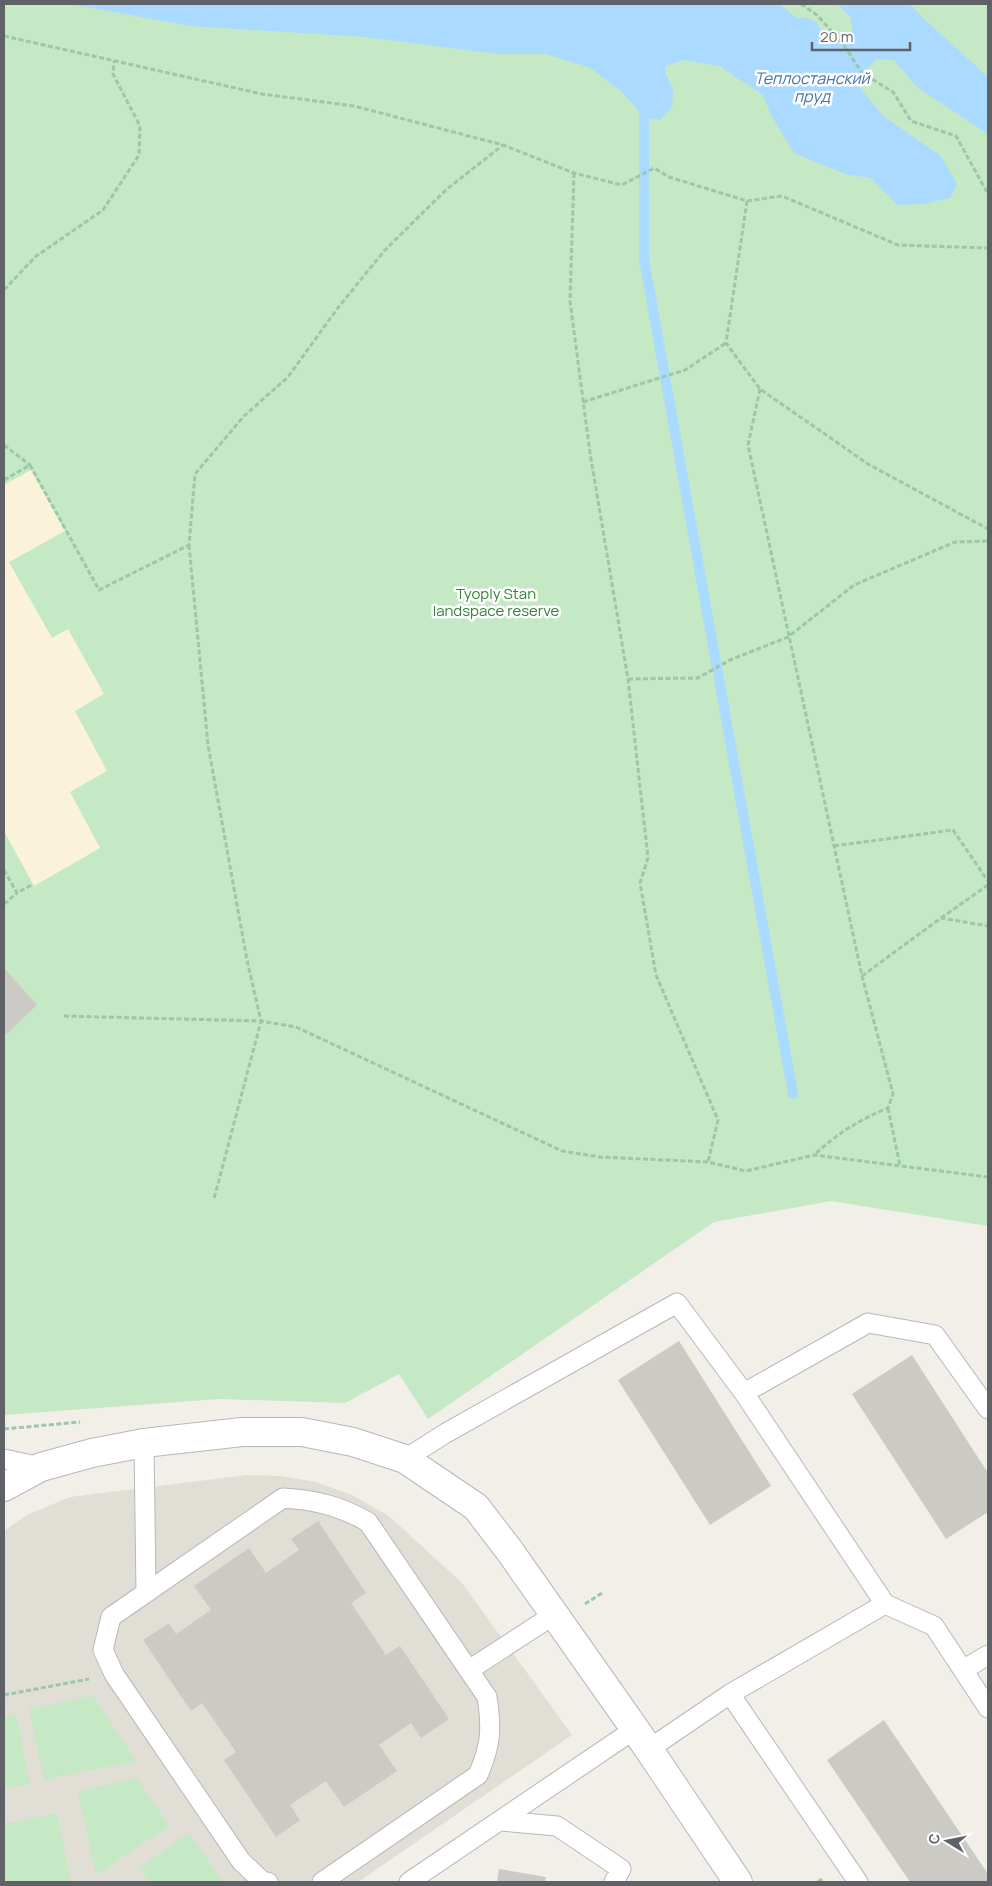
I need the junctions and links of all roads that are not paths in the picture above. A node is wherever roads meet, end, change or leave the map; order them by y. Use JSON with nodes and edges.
{"nodes":[{"id":1,"x":744,"y":1393,"type":"junction"},
{"id":2,"x":988,"y":1409,"type":"edge"},
{"id":3,"x":144,"y":1443,"type":"junction"},
{"id":4,"x":4,"y":1459,"type":"edge"},
{"id":5,"x":405,"y":1459,"type":"junction"},
{"id":6,"x":41,"y":1467,"type":"junction"},
{"id":7,"x":4,"y":1487,"type":"edge"},
{"id":8,"x":146,"y":1592,"type":"junction"},
{"id":9,"x":885,"y":1604,"type":"junction"},
{"id":10,"x":555,"y":1614,"type":"junction"},
{"id":11,"x":988,"y":1655,"type":"edge"},
{"id":12,"x":469,"y":1670,"type":"junction"},
{"id":13,"x":963,"y":1670,"type":"junction"},
{"id":14,"x":730,"y":1694,"type":"junction"},
{"id":15,"x":988,"y":1708,"type":"edge"},
{"id":16,"x":642,"y":1739,"type":"junction"},
{"id":17,"x":501,"y":1821,"type":"junction"},
{"id":18,"x":268,"y":1882,"type":"edge"},
{"id":19,"x":322,"y":1882,"type":"edge"},
{"id":20,"x":409,"y":1882,"type":"edge"},
{"id":21,"x":614,"y":1882,"type":"edge"},
{"id":22,"x":738,"y":1882,"type":"edge"},
{"id":23,"x":858,"y":1882,"type":"edge"}],
"edges":[{"from":1,"to":2,"type":"lane"},
{"from":1,"to":5,"type":"lane"},
{"from":1,"to":9,"type":"lane"},
{"from":3,"to":5,"type":"street"},
{"from":3,"to":6,"type":"street"},
{"from":3,"to":8,"type":"lane"},
{"from":4,"to":6,"type":"lane"},
{"from":5,"to":10,"type":"street"},
{"from":6,"to":7,"type":"street"},
{"from":8,"to":12,"type":"lane"},
{"from":8,"to":18,"type":"lane"},
{"from":9,"to":13,"type":"lane"},
{"from":9,"to":14,"type":"lane"},
{"from":10,"to":12,"type":"lane"},
{"from":10,"to":16,"type":"street"},
{"from":11,"to":13,"type":"lane"},
{"from":12,"to":19,"type":"lane"},
{"from":13,"to":15,"type":"lane"},
{"from":14,"to":16,"type":"lane"},
{"from":14,"to":23,"type":"lane"},
{"from":16,"to":17,"type":"lane"},
{"from":16,"to":22,"type":"street"},
{"from":17,"to":20,"type":"lane"},
{"from":17,"to":21,"type":"lane"}]}
